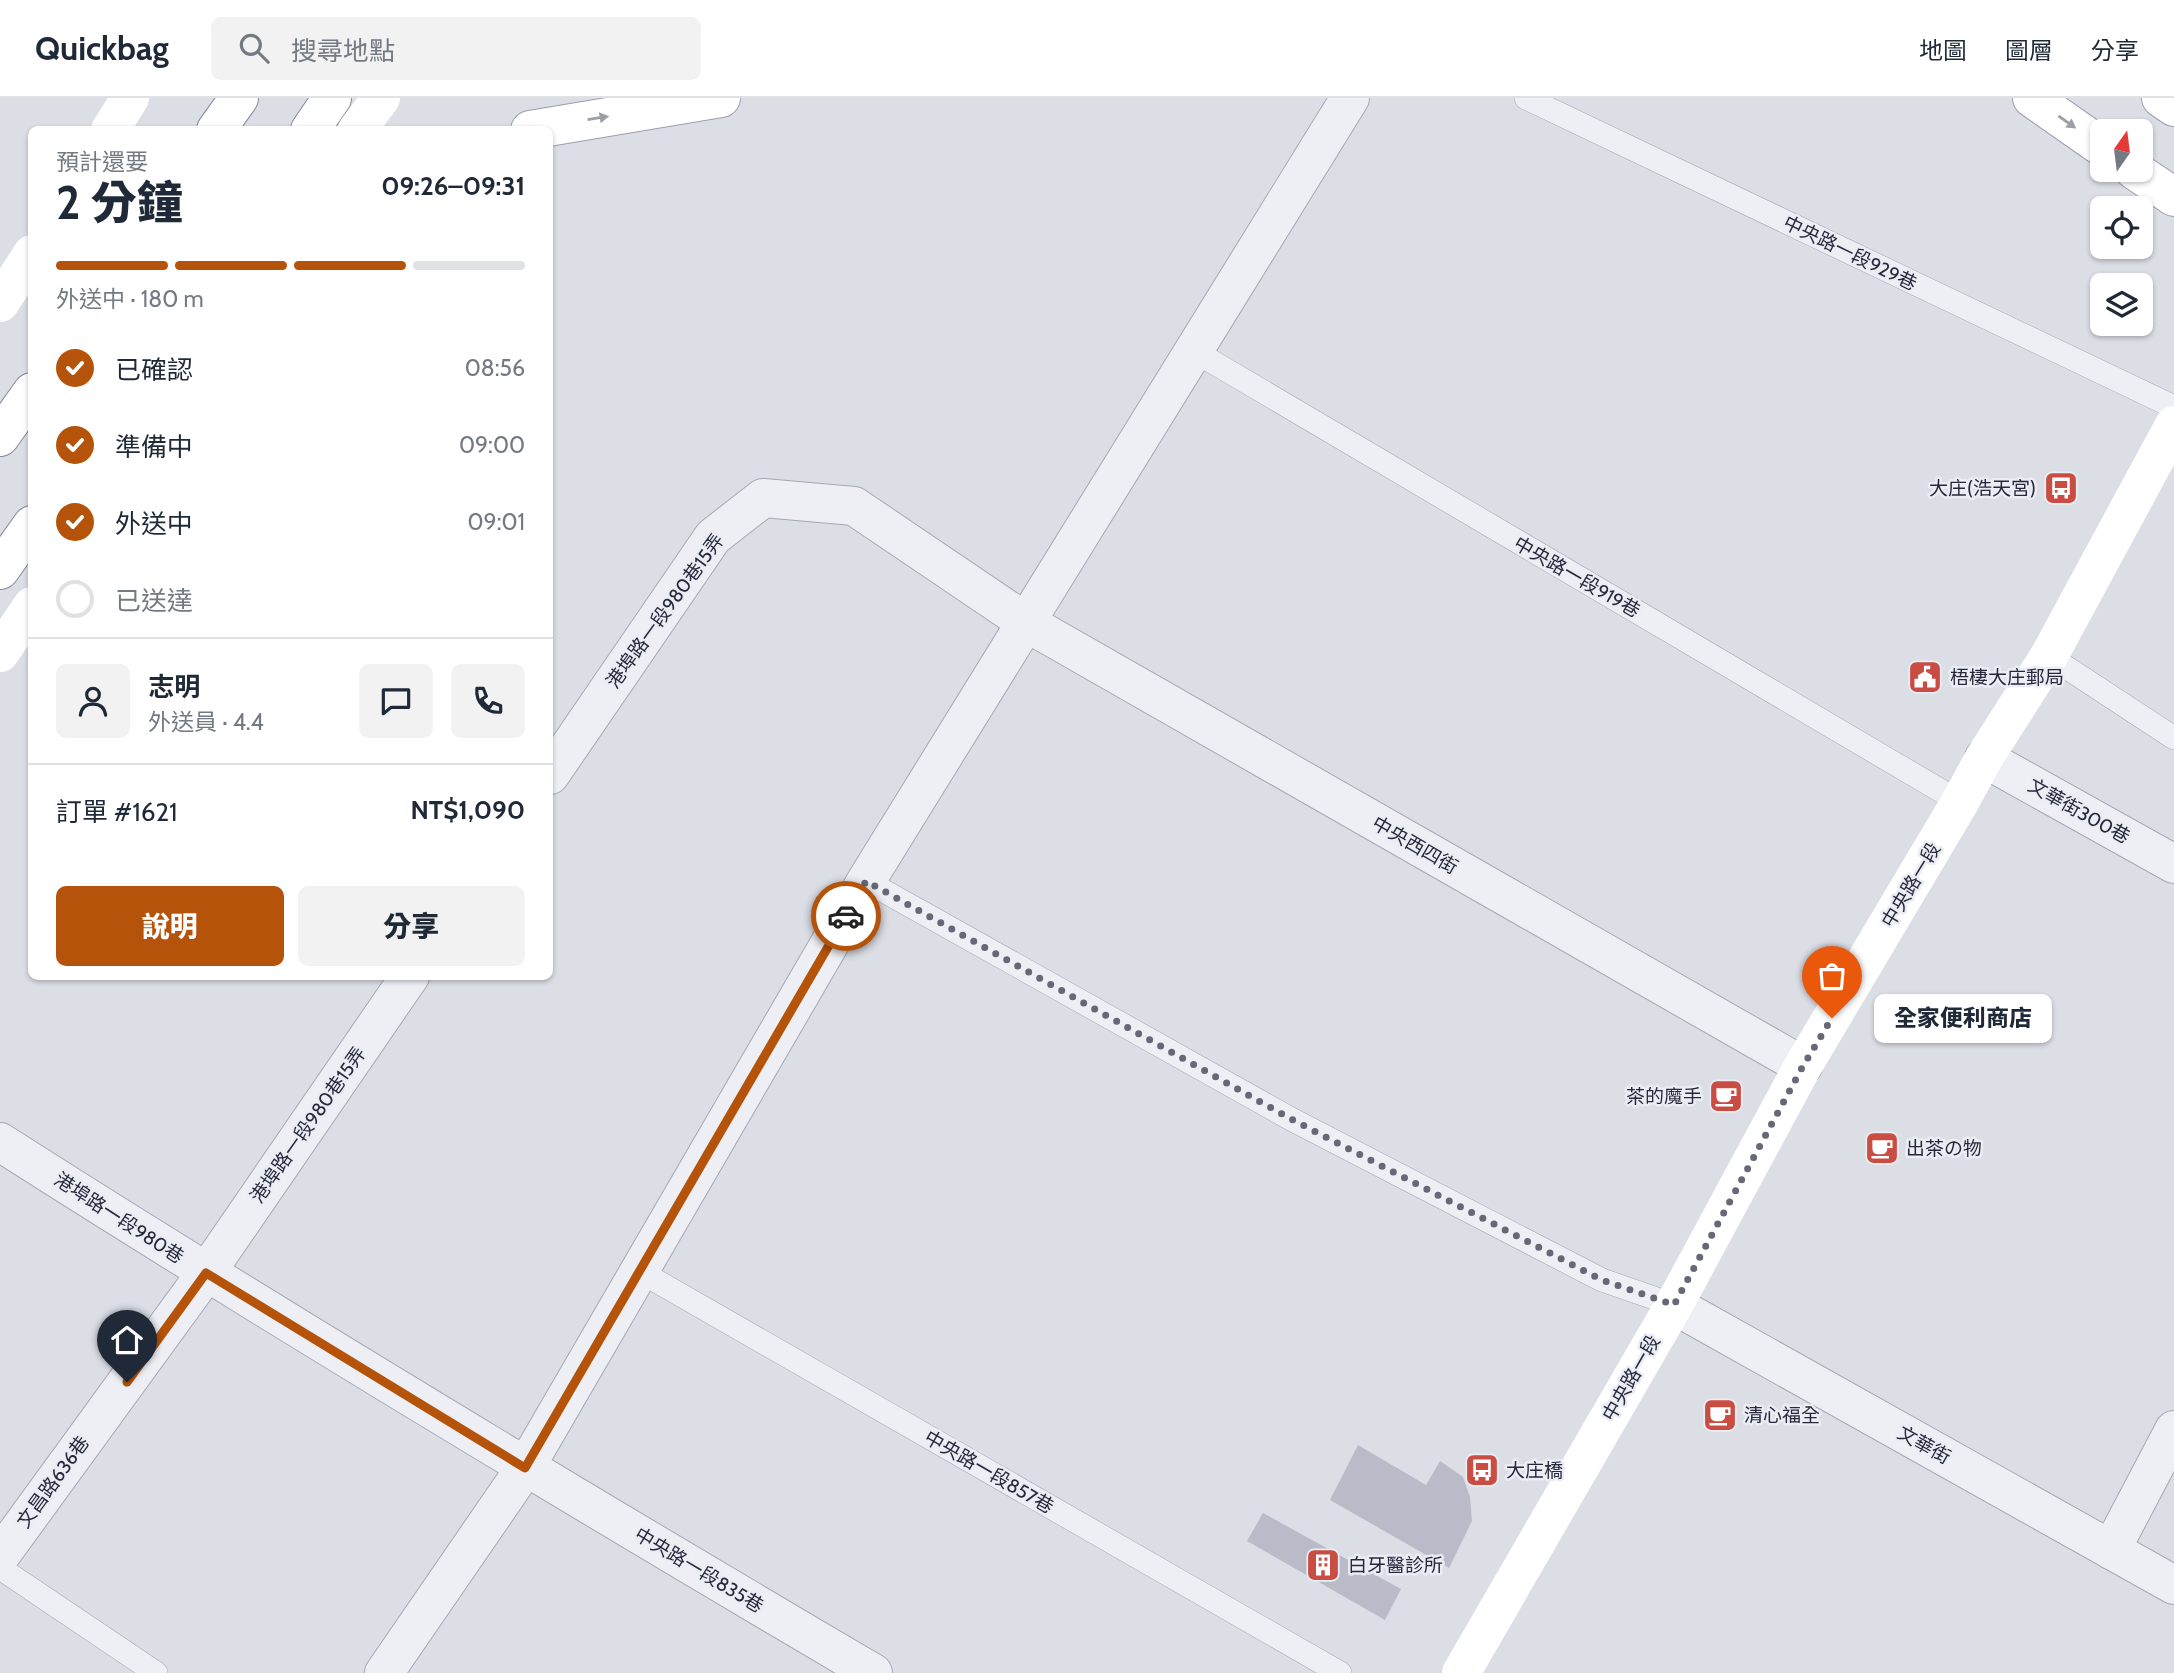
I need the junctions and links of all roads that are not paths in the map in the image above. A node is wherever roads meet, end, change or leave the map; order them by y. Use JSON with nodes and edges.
{"nodes":[{"id":1,"x":131,"y":98,"type":"edge"},
{"id":2,"x":239,"y":98,"type":"edge"},
{"id":3,"x":332,"y":98,"type":"edge"},
{"id":4,"x":381,"y":98,"type":"edge"},
{"id":5,"x":721,"y":98,"type":"edge"},
{"id":6,"x":1350,"y":98,"type":"edge"},
{"id":7,"x":1526,"y":98,"type":"edge"},
{"id":8,"x":2032,"y":98,"type":"edge"},
{"id":9,"x":2161,"y":98,"type":"edge"},
{"id":10,"x":2174,"y":107,"type":"edge"},
{"id":11,"x":113,"y":126,"type":"edge"},
{"id":12,"x":219,"y":126,"type":"edge"},
{"id":13,"x":313,"y":126,"type":"edge"},
{"id":14,"x":360,"y":126,"type":"edge"},
{"id":15,"x":553,"y":126,"type":"edge"},
{"id":16,"x":2090,"y":139,"type":"edge"},
{"id":17,"x":2152,"y":182,"type":"edge"},
{"id":18,"x":2174,"y":197,"type":"edge"},
{"id":19,"x":28,"y":260,"type":"edge"},
{"id":20,"x":0,"y":303,"type":"edge"},
{"id":21,"x":1194,"y":351,"type":"junction"},
{"id":22,"x":28,"y":398,"type":"edge"},
{"id":23,"x":2174,"y":407,"type":"edge"},
{"id":24,"x":2174,"y":425,"type":"edge"},
{"id":25,"x":0,"y":436,"type":"edge"},
{"id":26,"x":28,"y":532,"type":"edge"},
{"id":27,"x":0,"y":570,"type":"edge"},
{"id":28,"x":28,"y":612,"type":"edge"},
{"id":29,"x":1027,"y":623,"type":"junction"},
{"id":30,"x":0,"y":653,"type":"edge"},
{"id":31,"x":2049,"y":656,"type":"junction"},
{"id":32,"x":2174,"y":738,"type":"edge"},
{"id":33,"x":1984,"y":758,"type":"junction"},
{"id":34,"x":553,"y":771,"type":"edge"},
{"id":35,"x":1960,"y":802,"type":"junction"},
{"id":36,"x":2174,"y":864,"type":"edge"},
{"id":37,"x":866,"y":881,"type":"junction"},
{"id":38,"x":407,"y":980,"type":"edge"},
{"id":39,"x":1803,"y":1066,"type":"junction"},
{"id":40,"x":0,"y":1142,"type":"edge"},
{"id":41,"x":639,"y":1271,"type":"junction"},
{"id":42,"x":206,"y":1273,"type":"junction"},
{"id":43,"x":1674,"y":1305,"type":"junction"},
{"id":44,"x":2174,"y":1430,"type":"edge"},
{"id":45,"x":525,"y":1468,"type":"junction"},
{"id":46,"x":2110,"y":1550,"type":"junction"},
{"id":47,"x":0,"y":1556,"type":"edge"},
{"id":48,"x":0,"y":1568,"type":"edge"},
{"id":49,"x":2174,"y":1585,"type":"edge"},
{"id":50,"x":156,"y":1673,"type":"edge"},
{"id":51,"x":384,"y":1673,"type":"edge"},
{"id":52,"x":873,"y":1673,"type":"edge"},
{"id":53,"x":1340,"y":1673,"type":"edge"},
{"id":54,"x":1461,"y":1673,"type":"edge"}],
"edges":[{"from":1,"to":11,"type":"main road"},
{"from":2,"to":12,"type":"main road"},
{"from":3,"to":13,"type":"main road"},
{"from":4,"to":14,"type":"main road"},
{"from":15,"to":5,"type":"main road","one_way":true},
{"from":6,"to":21,"type":"street"},
{"from":7,"to":23,"type":"lane","name":"中央路一段929巷"},
{"from":8,"to":16,"type":"main road","one_way":true},
{"from":9,"to":10,"type":"main road"},
{"from":17,"to":18,"type":"main road"},
{"from":19,"to":20,"type":"main road"},
{"from":21,"to":29,"type":"street"},
{"from":21,"to":35,"type":"lane","name":"中央路一段919巷"},
{"from":22,"to":25,"type":"main road"},
{"from":24,"to":31,"type":"main road","name":"中央路一段"},
{"from":26,"to":27,"type":"main road"},
{"from":28,"to":30,"type":"main road"},
{"from":29,"to":34,"type":"street","name":"港埠路一段980巷15弄"},
{"from":29,"to":37,"type":"street"},
{"from":29,"to":39,"type":"street","name":"中央西四街"},
{"from":31,"to":32,"type":"lane"},
{"from":31,"to":33,"type":"main road","name":"中央路一段"},
{"from":33,"to":35,"type":"main road","name":"中央路一段"},
{"from":33,"to":36,"type":"street","name":"文華街300巷"},
{"from":35,"to":39,"type":"main road","name":"中央路一段"},
{"from":37,"to":41,"type":"street"},
{"from":37,"to":43,"type":"lane"},
{"from":38,"to":42,"type":"street","name":"港埠路一段980巷15弄"},
{"from":39,"to":43,"type":"main road","name":"中央路一段"},
{"from":40,"to":42,"type":"street","name":"港埠路一段980巷"},
{"from":41,"to":45,"type":"street"},
{"from":41,"to":53,"type":"lane","name":"中央路一段857巷"},
{"from":42,"to":45,"type":"street","name":"港埠路一段980巷"},
{"from":42,"to":47,"type":"street","name":"文昌路636巷"},
{"from":43,"to":46,"type":"street","name":"文華街"},
{"from":43,"to":54,"type":"main road","name":"中央路一段"},
{"from":44,"to":46,"type":"street"},
{"from":45,"to":51,"type":"street"},
{"from":45,"to":52,"type":"street","name":"中央路一段835巷"},
{"from":46,"to":49,"type":"street","name":"文華街"},
{"from":48,"to":50,"type":"lane"}]}
